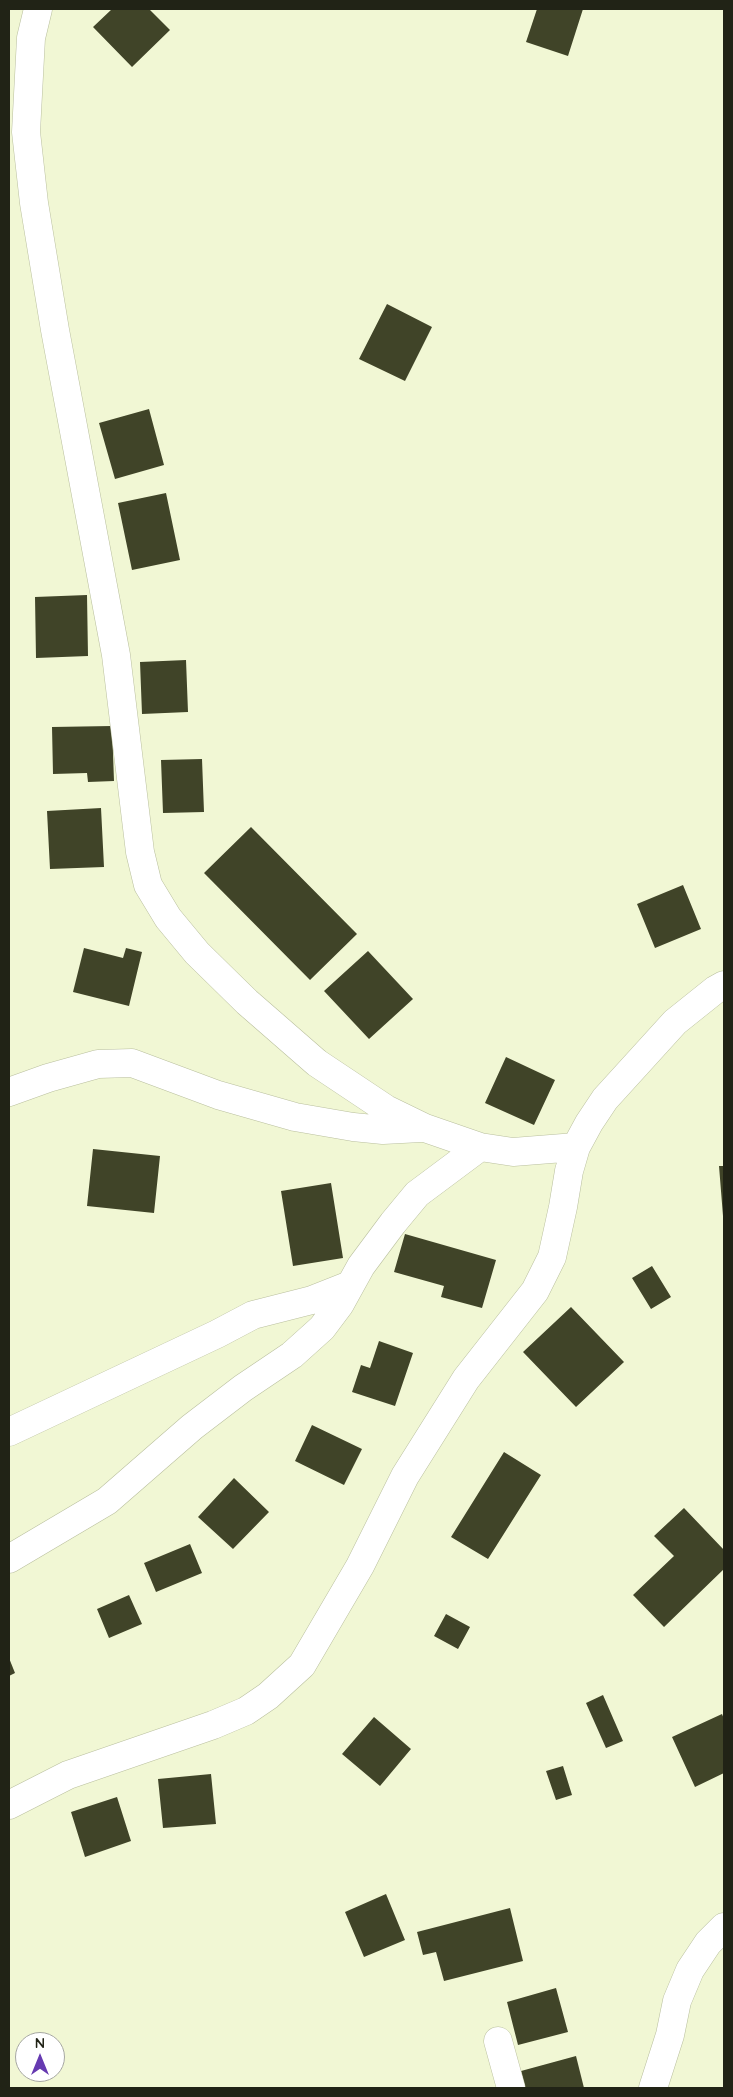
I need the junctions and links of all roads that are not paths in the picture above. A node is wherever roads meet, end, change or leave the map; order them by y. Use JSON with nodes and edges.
{"nodes":[{"id":1,"x":38,"y":9,"type":"edge"},
{"id":2,"x":9,"y":140,"type":"edge"},
{"id":3,"x":34,"y":203,"type":"junction"},
{"id":4,"x":724,"y":985,"type":"edge"},
{"id":5,"x":9,"y":1092,"type":"edge"},
{"id":6,"x":425,"y":1128,"type":"junction"},
{"id":7,"x":480,"y":1147,"type":"junction"},
{"id":8,"x":576,"y":1147,"type":"junction"},
{"id":9,"x":350,"y":1285,"type":"junction"},
{"id":10,"x":9,"y":1432,"type":"edge"},
{"id":11,"x":9,"y":1559,"type":"edge"},
{"id":12,"x":9,"y":1805,"type":"edge"},
{"id":13,"x":724,"y":1927,"type":"edge"},
{"id":14,"x":498,"y":2041,"type":"dead end"},
{"id":15,"x":511,"y":2088,"type":"edge"},
{"id":16,"x":653,"y":2088,"type":"edge"}],
"edges":[{"from":1,"to":3,"type":"street"},
{"from":2,"to":3,"type":"street"},
{"from":3,"to":6,"type":"street"},
{"from":4,"to":8,"type":"street"},
{"from":5,"to":6,"type":"street"},
{"from":6,"to":7,"type":"street"},
{"from":7,"to":8,"type":"street"},
{"from":7,"to":9,"type":"street"},
{"from":8,"to":12,"type":"street"},
{"from":9,"to":10,"type":"street"},
{"from":9,"to":11,"type":"street"},
{"from":13,"to":16,"type":"street"},
{"from":14,"to":15,"type":"street"}]}
